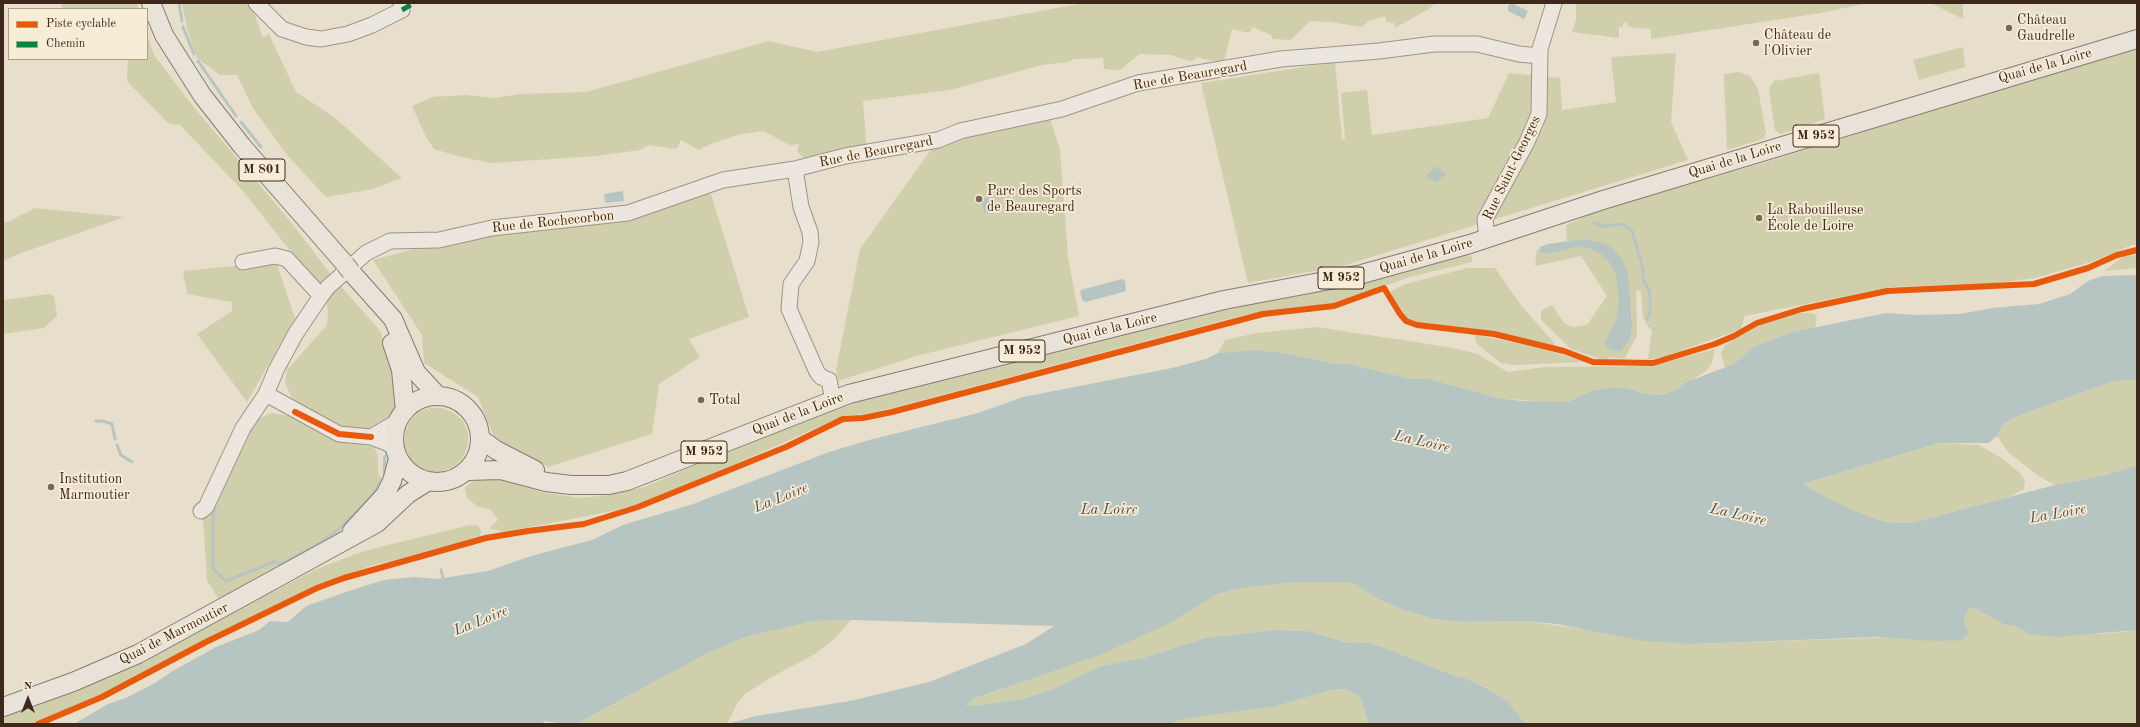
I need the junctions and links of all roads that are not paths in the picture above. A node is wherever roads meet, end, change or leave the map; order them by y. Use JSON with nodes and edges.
{"nodes":[{"id":1,"x":151,"y":3,"type":"edge"},
{"id":2,"x":164,"y":3,"type":"edge"},
{"id":3,"x":256,"y":3,"type":"edge"},
{"id":4,"x":1554,"y":3,"type":"edge"},
{"id":5,"x":402,"y":6,"type":"edge"},
{"id":6,"x":2137,"y":39,"type":"edge"},
{"id":7,"x":1540,"y":56,"type":"junction"},
{"id":8,"x":186,"y":70,"type":"junction"},
{"id":9,"x":798,"y":168,"type":"junction"},
{"id":10,"x":1488,"y":239,"type":"junction"},
{"id":11,"x":243,"y":262,"type":"dead end"},
{"id":12,"x":365,"y":288,"type":"junction"},
{"id":13,"x":321,"y":296,"type":"junction"},
{"id":14,"x":266,"y":394,"type":"junction"},
{"id":15,"x":438,"y":396,"type":"junction"},
{"id":16,"x":833,"y":400,"type":"junction"},
{"id":17,"x":401,"y":416,"type":"junction"},
{"id":18,"x":371,"y":437,"type":"junction"},
{"id":19,"x":481,"y":439,"type":"junction"},
{"id":20,"x":396,"y":454,"type":"junction"},
{"id":21,"x":468,"y":471,"type":"junction"},
{"id":22,"x":427,"y":482,"type":"junction"},
{"id":23,"x":571,"y":485,"type":"junction"},
{"id":24,"x":201,"y":510,"type":"dead end"},
{"id":25,"x":337,"y":545,"type":"junction"},
{"id":26,"x":3,"y":707,"type":"edge"}],
"edges":[{"from":1,"to":8,"type":"main road","number":"M 801"},
{"from":2,"to":8,"type":"main road","number":"M 801"},
{"from":3,"to":5,"type":"street"},
{"from":4,"to":7,"type":"street","name":"Rue Saint-Georges"},
{"from":6,"to":10,"type":"main road","name":"Quai de la Loire","number":"M 952"},
{"from":7,"to":9,"type":"street","name":"Rue de Beauregard"},
{"from":7,"to":10,"type":"street","name":"Rue Saint-Georges"},
{"from":8,"to":12,"type":"main road","number":"M 801"},
{"from":9,"to":13,"type":"street","name":"Rue de Rochecorbon"},
{"from":9,"to":16,"type":"street"},
{"from":10,"to":16,"type":"main road","name":"Quai de la Loire","number":"M 952"},
{"from":11,"to":13,"type":"street"},
{"from":12,"to":15,"type":"main road","number":"M 801"},
{"from":12,"to":17,"type":"main road","number":"M 801"},
{"from":13,"to":14,"type":"street","name":"Rue de Rochecorbon"},
{"from":14,"to":18,"type":"street"},
{"from":14,"to":24,"type":"street","name":"Rue de Rochecorbon"},
{"from":15,"to":17,"type":"main road"},
{"from":15,"to":19,"type":"main road"},
{"from":16,"to":23,"type":"main road","name":"Quai de la Loire","number":"M 952"},
{"from":17,"to":18,"type":"street"},
{"from":17,"to":20,"type":"main road"},
{"from":18,"to":20,"type":"street"},
{"from":19,"to":21,"type":"main road"},
{"from":19,"to":23,"type":"main road","number":"M 952"},
{"from":20,"to":22,"type":"main road"},
{"from":20,"to":25,"type":"main road","name":"Quai de Marmoutier"},
{"from":21,"to":22,"type":"main road"},
{"from":21,"to":23,"type":"main road","number":"M 952"},
{"from":22,"to":25,"type":"main road","name":"Quai de Marmoutier"},
{"from":25,"to":26,"type":"main road","name":"Quai de Marmoutier"}]}
